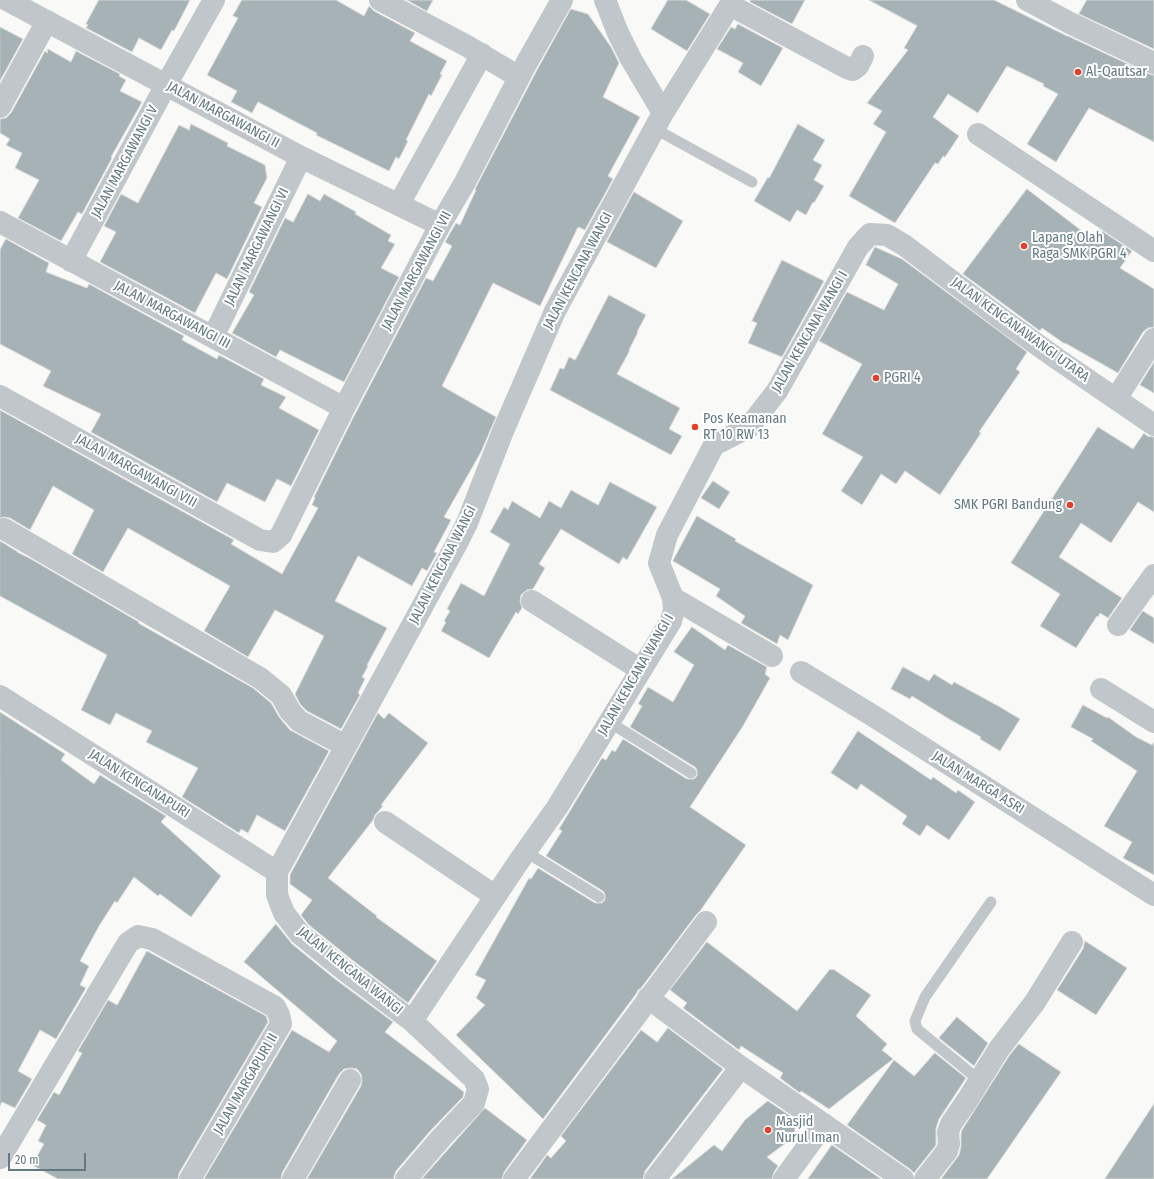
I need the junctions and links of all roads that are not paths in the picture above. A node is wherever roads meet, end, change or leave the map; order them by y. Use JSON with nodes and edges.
{"nodes":[{"id":1,"x":7,"y":0,"type":"edge"},
{"id":2,"x":214,"y":0,"type":"edge"},
{"id":3,"x":380,"y":0,"type":"edge"},
{"id":4,"x":562,"y":0,"type":"edge"},
{"id":5,"x":604,"y":0,"type":"edge"},
{"id":6,"x":1027,"y":0,"type":"edge"},
{"id":7,"x":732,"y":2,"type":"edge"},
{"id":8,"x":47,"y":21,"type":"junction"},
{"id":9,"x":482,"y":54,"type":"junction"},
{"id":10,"x":863,"y":56,"type":"dead end"},
{"id":11,"x":1154,"y":63,"type":"edge"},
{"id":12,"x":519,"y":77,"type":"junction"},
{"id":13,"x":166,"y":85,"type":"junction"},
{"id":14,"x":0,"y":107,"type":"edge"},
{"id":15,"x":659,"y":121,"type":"junction"},
{"id":16,"x":978,"y":134,"type":"dead end"},
{"id":17,"x":301,"y":157,"type":"junction"},
{"id":18,"x":752,"y":182,"type":"dead end"},
{"id":19,"x":399,"y":204,"type":"junction"},
{"id":20,"x":0,"y":222,"type":"edge"},
{"id":21,"x":440,"y":225,"type":"junction"},
{"id":22,"x":887,"y":235,"type":"joint"},
{"id":23,"x":1154,"y":251,"type":"edge"},
{"id":24,"x":71,"y":261,"type":"junction"},
{"id":25,"x":213,"y":337,"type":"junction"},
{"id":26,"x":1154,"y":340,"type":"edge"},
{"id":27,"x":0,"y":396,"type":"edge"},
{"id":28,"x":1116,"y":399,"type":"junction"},
{"id":29,"x":344,"y":408,"type":"junction"},
{"id":30,"x":1154,"y":425,"type":"edge"},
{"id":31,"x":4,"y":529,"type":"dead end"},
{"id":32,"x":273,"y":542,"type":"joint"},
{"id":33,"x":1154,"y":575,"type":"edge"},
{"id":34,"x":672,"y":598,"type":"junction"},
{"id":35,"x":532,"y":601,"type":"dead end"},
{"id":36,"x":1118,"y":625,"type":"dead end"},
{"id":37,"x":772,"y":656,"type":"dead end"},
{"id":38,"x":641,"y":670,"type":"junction"},
{"id":39,"x":801,"y":672,"type":"dead end"},
{"id":40,"x":1101,"y":689,"type":"dead end"},
{"id":41,"x":0,"y":696,"type":"edge"},
{"id":42,"x":610,"y":722,"type":"junction"},
{"id":43,"x":1154,"y":722,"type":"edge"},
{"id":44,"x":346,"y":746,"type":"junction"},
{"id":45,"x":691,"y":774,"type":"dead end"},
{"id":46,"x":385,"y":822,"type":"dead end"},
{"id":47,"x":526,"y":852,"type":"junction"},
{"id":48,"x":277,"y":872,"type":"junction"},
{"id":49,"x":1154,"y":895,"type":"edge"},
{"id":50,"x":495,"y":896,"type":"junction"},
{"id":51,"x":599,"y":896,"type":"dead end"},
{"id":52,"x":991,"y":902,"type":"dead end"},
{"id":53,"x":706,"y":922,"type":"dead end"},
{"id":54,"x":1072,"y":942,"type":"dead end"},
{"id":55,"x":648,"y":998,"type":"junction"},
{"id":56,"x":412,"y":1021,"type":"junction"},
{"id":57,"x":741,"y":1067,"type":"junction"},
{"id":58,"x":350,"y":1080,"type":"dead end"},
{"id":59,"x":979,"y":1080,"type":"junction"},
{"id":60,"x":824,"y":1124,"type":"junction"},
{"id":61,"x":0,"y":1158,"type":"edge"},
{"id":62,"x":190,"y":1179,"type":"edge"},
{"id":63,"x":293,"y":1179,"type":"edge"},
{"id":64,"x":406,"y":1179,"type":"edge"},
{"id":65,"x":514,"y":1179,"type":"edge"},
{"id":66,"x":655,"y":1179,"type":"edge"},
{"id":67,"x":784,"y":1179,"type":"edge"},
{"id":68,"x":903,"y":1179,"type":"edge"},
{"id":69,"x":925,"y":1179,"type":"edge"}],
"edges":[{"from":1,"to":8,"type":"street","name":"JALAN MARGAWANGI II"},
{"from":2,"to":13,"type":"street","name":"JALAN MARGAWANGI V"},
{"from":3,"to":9,"type":"street"},
{"from":4,"to":12,"type":"street","name":"JALAN MARGAWANGI VII"},
{"from":5,"to":15,"type":"street"},
{"from":6,"to":11,"type":"street"},
{"from":7,"to":10,"type":"street"},
{"from":7,"to":15,"type":"street","name":"JALAN KENCANA WANGI"},
{"from":8,"to":13,"type":"street","name":"JALAN MARGAWANGI II"},
{"from":8,"to":14,"type":"street"},
{"from":9,"to":12,"type":"street"},
{"from":9,"to":19,"type":"street"},
{"from":12,"to":21,"type":"street","name":"JALAN MARGAWANGI VII"},
{"from":13,"to":17,"type":"street","name":"JALAN MARGAWANGI II"},
{"from":13,"to":24,"type":"street","name":"JALAN MARGAWANGI V"},
{"from":15,"to":18,"type":"lane"},
{"from":15,"to":44,"type":"street","name":"JALAN KENCANA WANGI"},
{"from":16,"to":23,"type":"street"},
{"from":17,"to":19,"type":"street","name":"JALAN MARGAWANGI II"},
{"from":17,"to":25,"type":"street","name":"JALAN MARGAWANGI VI"},
{"from":19,"to":21,"type":"street","name":"JALAN MARGAWANGI II"},
{"from":20,"to":24,"type":"street","name":"JALAN MARGAWANGI III"},
{"from":21,"to":29,"type":"street","name":"JALAN MARGAWANGI VII"},
{"from":22,"to":28,"type":"street","name":"JALAN KENCANAWANGI UTARA"},
{"from":22,"to":34,"type":"street","name":"JALAN KENCANA WANGI I"},
{"from":24,"to":25,"type":"street","name":"JALAN MARGAWANGI III"},
{"from":25,"to":29,"type":"street","name":"JALAN MARGAWANGI III"},
{"from":26,"to":28,"type":"street"},
{"from":27,"to":32,"type":"street","name":"JALAN MARGAWANGI VIII"},
{"from":28,"to":30,"type":"street","name":"JALAN KENCANAWANGI UTARA"},
{"from":29,"to":32,"type":"street","name":"JALAN MARGAWANGI VII"},
{"from":31,"to":44,"type":"street"},
{"from":33,"to":36,"type":"street"},
{"from":34,"to":37,"type":"street"},
{"from":34,"to":38,"type":"street","name":"JALAN KENCANA WANGI I"},
{"from":35,"to":38,"type":"street"},
{"from":38,"to":42,"type":"street","name":"JALAN KENCANA WANGI I"},
{"from":39,"to":49,"type":"street","name":"JALAN MARGA ASRI"},
{"from":40,"to":43,"type":"street"},
{"from":41,"to":48,"type":"street","name":"JALAN KENCANAPURI"},
{"from":42,"to":45,"type":"lane"},
{"from":42,"to":47,"type":"street","name":"JALAN KENCANA WANGI I"},
{"from":44,"to":48,"type":"street","name":"JALAN KENCANA WANGI"},
{"from":46,"to":50,"type":"street"},
{"from":47,"to":50,"type":"street","name":"JALAN KENCANA WANGI I"},
{"from":47,"to":51,"type":"lane"},
{"from":48,"to":56,"type":"street","name":"JALAN KENCANA WANGI"},
{"from":50,"to":56,"type":"street","name":"JALAN KENCANA WANGI I"},
{"from":52,"to":59,"type":"lane"},
{"from":53,"to":55,"type":"street"},
{"from":54,"to":59,"type":"street"},
{"from":55,"to":57,"type":"street"},
{"from":55,"to":65,"type":"street"},
{"from":56,"to":64,"type":"street","name":"JALAN KENCANA WANGI"},
{"from":57,"to":60,"type":"street"},
{"from":57,"to":66,"type":"street"},
{"from":58,"to":63,"type":"street"},
{"from":59,"to":69,"type":"street"},
{"from":60,"to":67,"type":"street"},
{"from":60,"to":68,"type":"street"},
{"from":61,"to":62,"type":"street","name":"JALAN MARGAPURI II"}]}
